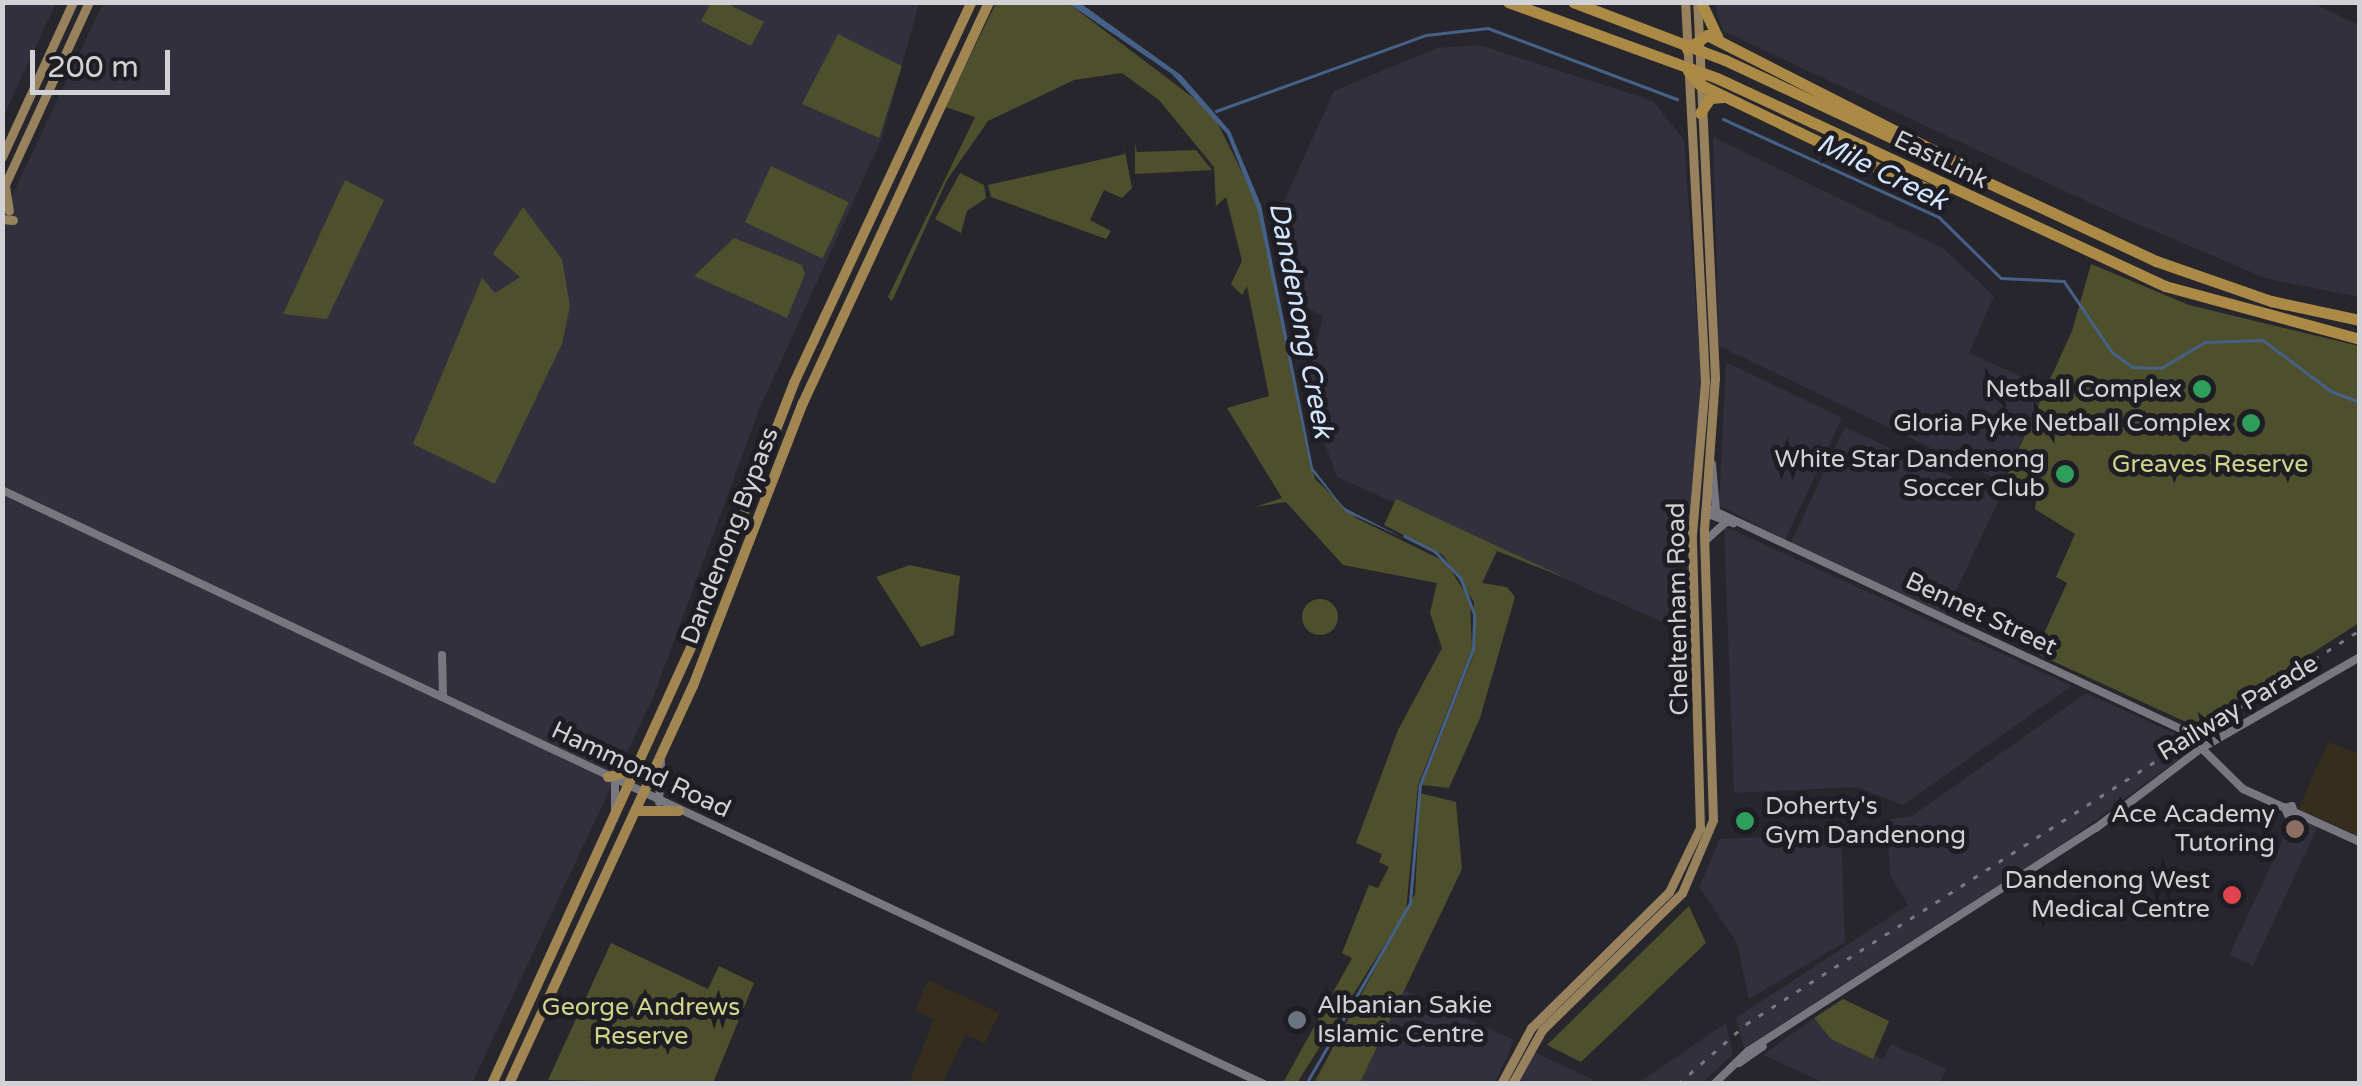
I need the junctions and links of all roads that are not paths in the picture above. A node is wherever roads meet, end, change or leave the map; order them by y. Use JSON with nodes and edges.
{"nodes":[{"id":1,"x":73,"y":2,"type":"edge"},
{"id":2,"x":89,"y":2,"type":"edge"},
{"id":3,"x":972,"y":2,"type":"edge"},
{"id":4,"x":989,"y":2,"type":"edge"},
{"id":5,"x":1508,"y":2,"type":"edge"},
{"id":6,"x":1573,"y":2,"type":"edge"},
{"id":7,"x":1685,"y":2,"type":"edge"},
{"id":8,"x":1699,"y":2,"type":"edge"},
{"id":9,"x":1698,"y":36,"type":"junction"},
{"id":10,"x":1686,"y":50,"type":"junction"},
{"id":11,"x":1738,"y":52,"type":"junction"},
{"id":12,"x":1688,"y":70,"type":"junction"},
{"id":13,"x":1699,"y":84,"type":"junction"},
{"id":14,"x":1729,"y":96,"type":"junction"},
{"id":15,"x":1700,"y":113,"type":"junction"},
{"id":16,"x":2,"y":157,"type":"edge"},
{"id":17,"x":4,"y":188,"type":"edge"},
{"id":18,"x":2038,"y":208,"type":"junction"},
{"id":19,"x":1994,"y":211,"type":"junction"},
{"id":20,"x":8,"y":217,"type":"edge"},
{"id":21,"x":2360,"y":320,"type":"edge"},
{"id":22,"x":2360,"y":339,"type":"edge"},
{"id":23,"x":1709,"y":351,"type":"junction"},
{"id":24,"x":2,"y":490,"type":"edge"},
{"id":25,"x":1694,"y":505,"type":"junction"},
{"id":26,"x":1709,"y":510,"type":"junction"},
{"id":27,"x":1726,"y":522,"type":"junction"},
{"id":28,"x":1738,"y":524,"type":"junction"},
{"id":29,"x":1704,"y":542,"type":"junction"},
{"id":30,"x":1701,"y":592,"type":"junction"},
{"id":31,"x":442,"y":656,"type":"dead end"},
{"id":32,"x":2360,"y":657,"type":"edge"},
{"id":33,"x":444,"y":696,"type":"junction"},
{"id":34,"x":2194,"y":742,"type":"junction"},
{"id":35,"x":663,"y":754,"type":"junction"},
{"id":36,"x":637,"y":771,"type":"junction"},
{"id":37,"x":612,"y":779,"type":"junction"},
{"id":38,"x":630,"y":788,"type":"junction"},
{"id":39,"x":644,"y":794,"type":"junction"},
{"id":40,"x":659,"y":802,"type":"junction"},
{"id":41,"x":636,"y":811,"type":"junction"},
{"id":42,"x":679,"y":812,"type":"junction"},
{"id":43,"x":615,"y":820,"type":"junction"},
{"id":44,"x":2360,"y":842,"type":"edge"},
{"id":45,"x":1675,"y":883,"type":"junction"},
{"id":46,"x":1685,"y":889,"type":"junction"},
{"id":47,"x":1582,"y":983,"type":"junction"},
{"id":48,"x":1526,"y":1042,"type":"junction"},
{"id":49,"x":492,"y":1084,"type":"edge"},
{"id":50,"x":509,"y":1084,"type":"edge"},
{"id":51,"x":1264,"y":1084,"type":"edge"},
{"id":52,"x":1501,"y":1084,"type":"edge"},
{"id":53,"x":1512,"y":1084,"type":"edge"},
{"id":54,"x":1714,"y":1084,"type":"edge"}],
"edges":[{"from":1,"to":16,"type":"main road"},
{"from":2,"to":17,"type":"main road"},
{"from":3,"to":36,"type":"highway","name":"Dandenong Bypass"},
{"from":4,"to":35,"type":"highway","name":"Dandenong Bypass"},
{"from":5,"to":19,"type":"highway","name":"EastLink"},
{"from":6,"to":18,"type":"highway","name":"EastLink"},
{"from":7,"to":10,"type":"main road","name":"Cheltenham Road"},
{"from":8,"to":9,"type":"main road","name":"Cheltenham Road"},
{"from":8,"to":11,"type":"highway"},
{"from":9,"to":10,"type":"highway"},
{"from":9,"to":11,"type":"highway"},
{"from":9,"to":13,"type":"main road","name":"Cheltenham Road"},
{"from":10,"to":12,"type":"main road","name":"Cheltenham Road"},
{"from":11,"to":18,"type":"highway"},
{"from":12,"to":13,"type":"highway"},
{"from":12,"to":23,"type":"main road","name":"Cheltenham Road"},
{"from":13,"to":14,"type":"highway"},
{"from":13,"to":15,"type":"main road","name":"Cheltenham Road"},
{"from":14,"to":15,"type":"highway"},
{"from":14,"to":19,"type":"highway"},
{"from":15,"to":23,"type":"main road","name":"Cheltenham Road"},
{"from":17,"to":20,"type":"main road"},
{"from":18,"to":21,"type":"highway","name":"EastLink"},
{"from":19,"to":22,"type":"highway","name":"EastLink"},
{"from":23,"to":25,"type":"main road","name":"Cheltenham Road"},
{"from":23,"to":26,"type":"main road","name":"Cheltenham Road"},
{"from":24,"to":33,"type":"main road","name":"Hammond Road"},
{"from":25,"to":26,"type":"main road"},
{"from":25,"to":30,"type":"main road","name":"Cheltenham Road"},
{"from":26,"to":27,"type":"main road","name":"Bennet Street"},
{"from":26,"to":28,"type":"main road","name":"Bennet Street"},
{"from":26,"to":29,"type":"main road","name":"Cheltenham Road"},
{"from":27,"to":28,"type":"main road","name":"Bennet Street"},
{"from":27,"to":29,"type":"main road"},
{"from":28,"to":34,"type":"main road","name":"Bennet Street"},
{"from":29,"to":30,"type":"main road","name":"Cheltenham Road"},
{"from":30,"to":45,"type":"main road","name":"Cheltenham Road"},
{"from":30,"to":46,"type":"main road","name":"Cheltenham Road"},
{"from":31,"to":33,"type":"main road"},
{"from":32,"to":34,"type":"main road","name":"Railway Parade"},
{"from":33,"to":37,"type":"main road","name":"Hammond Road"},
{"from":34,"to":44,"type":"main road","name":"Bennet Street"},
{"from":34,"to":54,"type":"main road","name":"Railway Parade"},
{"from":35,"to":39,"type":"highway","name":"Dandenong Bypass"},
{"from":35,"to":40,"type":"main road"},
{"from":36,"to":37,"type":"highway"},
{"from":36,"to":38,"type":"highway","name":"Dandenong Bypass"},
{"from":37,"to":38,"type":"main road","name":"Hammond Road"},
{"from":37,"to":43,"type":"main road"},
{"from":38,"to":39,"type":"main road","name":"Hammond Road"},
{"from":38,"to":43,"type":"highway","name":"Dandenong Bypass"},
{"from":39,"to":40,"type":"main road","name":"Hammond Road"},
{"from":39,"to":41,"type":"highway","name":"Dandenong Bypass"},
{"from":40,"to":42,"type":"main road","name":"Hammond Road"},
{"from":41,"to":42,"type":"highway"},
{"from":41,"to":50,"type":"highway","name":"Dandenong Bypass"},
{"from":42,"to":51,"type":"main road","name":"Hammond Road"},
{"from":43,"to":49,"type":"highway","name":"Dandenong Bypass"},
{"from":45,"to":46,"type":"main road"},
{"from":45,"to":47,"type":"main road","name":"Cheltenham Road"},
{"from":46,"to":47,"type":"main road","name":"Cheltenham Road"},
{"from":47,"to":48,"type":"main road","name":"Cheltenham Road"},
{"from":48,"to":52,"type":"main road","name":"Cheltenham Road"},
{"from":48,"to":53,"type":"main road","name":"Cheltenham Road"}]}
